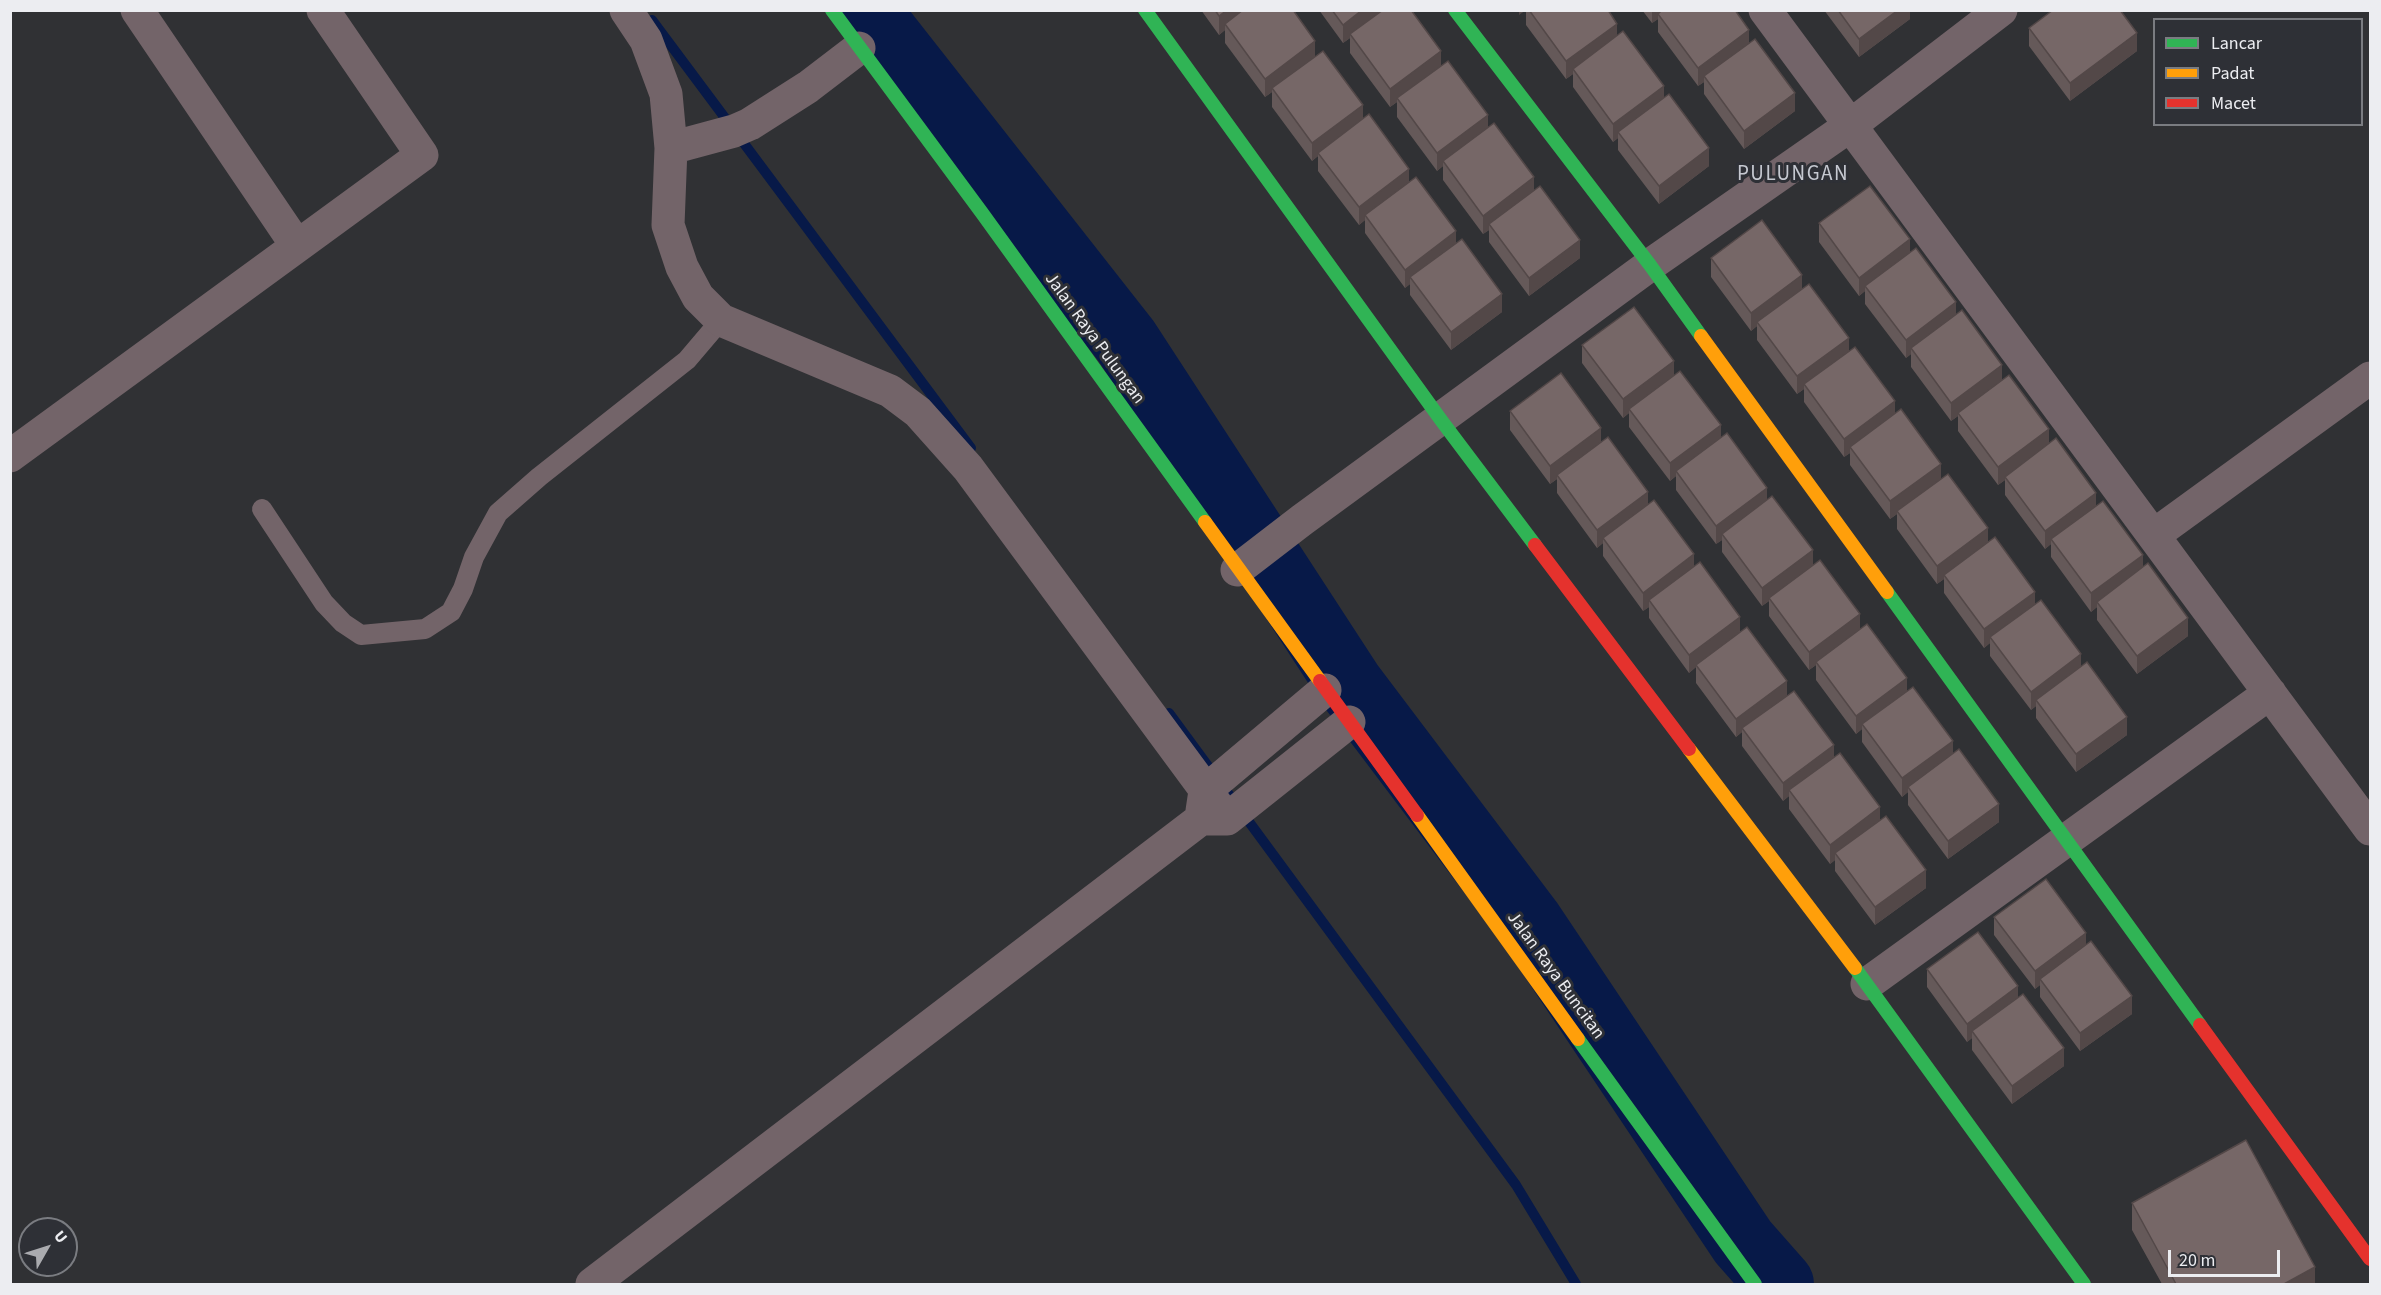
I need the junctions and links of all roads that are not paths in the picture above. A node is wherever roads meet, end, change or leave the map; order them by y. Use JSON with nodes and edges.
{"nodes":[{"id":1,"x":137,"y":10,"type":"edge"},
{"id":2,"x":323,"y":10,"type":"edge"},
{"id":3,"x":626,"y":10,"type":"edge"},
{"id":4,"x":832,"y":10,"type":"edge"},
{"id":5,"x":1145,"y":10,"type":"edge"},
{"id":6,"x":1455,"y":10,"type":"edge"},
{"id":7,"x":1765,"y":10,"type":"edge"},
{"id":8,"x":2001,"y":10,"type":"edge"},
{"id":9,"x":860,"y":48,"type":"junction"},
{"id":10,"x":1851,"y":125,"type":"junction"},
{"id":11,"x":671,"y":148,"type":"junction"},
{"id":12,"x":297,"y":246,"type":"junction"},
{"id":13,"x":1650,"y":265,"type":"junction"},
{"id":14,"x":721,"y":320,"type":"junction"},
{"id":15,"x":2365,"y":393,"type":"edge"},
{"id":16,"x":1442,"y":420,"type":"junction"},
{"id":17,"x":10,"y":456,"type":"edge"},
{"id":18,"x":262,"y":509,"type":"dead end"},
{"id":19,"x":2154,"y":535,"type":"junction"},
{"id":20,"x":1249,"y":560,"type":"junction"},
{"id":21,"x":1325,"y":690,"type":"junction"},
{"id":22,"x":2270,"y":693,"type":"junction"},
{"id":23,"x":1349,"y":722,"type":"junction"},
{"id":24,"x":1224,"y":798,"type":"junction"},
{"id":25,"x":2370,"y":829,"type":"edge"},
{"id":26,"x":2066,"y":839,"type":"junction"},
{"id":27,"x":1867,"y":984,"type":"junction"},
{"id":28,"x":2370,"y":1260,"type":"edge"},
{"id":29,"x":592,"y":1284,"type":"edge"},
{"id":30,"x":1755,"y":1284,"type":"edge"},
{"id":31,"x":2084,"y":1284,"type":"edge"}],
"edges":[{"from":1,"to":12,"type":"street"},
{"from":2,"to":12,"type":"street"},
{"from":3,"to":11,"type":"street"},
{"from":4,"to":9,"type":"street","name":"Jalan Raya Pulungan"},
{"from":5,"to":16,"type":"street"},
{"from":6,"to":13,"type":"street"},
{"from":7,"to":10,"type":"street"},
{"from":8,"to":10,"type":"street"},
{"from":9,"to":11,"type":"street"},
{"from":9,"to":20,"type":"street","name":"Jalan Raya Pulungan"},
{"from":10,"to":13,"type":"street"},
{"from":10,"to":19,"type":"street"},
{"from":11,"to":14,"type":"street"},
{"from":12,"to":17,"type":"street"},
{"from":13,"to":16,"type":"street"},
{"from":13,"to":26,"type":"street"},
{"from":14,"to":18,"type":"lane"},
{"from":14,"to":24,"type":"street"},
{"from":15,"to":19,"type":"street"},
{"from":16,"to":20,"type":"street"},
{"from":16,"to":27,"type":"street"},
{"from":19,"to":22,"type":"street"},
{"from":20,"to":21,"type":"street","name":"Jalan Raya Pulungan"},
{"from":21,"to":23,"type":"street","name":"Jalan Raya Buncitan"},
{"from":21,"to":24,"type":"street"},
{"from":22,"to":25,"type":"street"},
{"from":22,"to":26,"type":"street"},
{"from":23,"to":24,"type":"street"},
{"from":23,"to":30,"type":"street","name":"Jalan Raya Buncitan"},
{"from":24,"to":29,"type":"street"},
{"from":26,"to":27,"type":"street"},
{"from":26,"to":28,"type":"street"},
{"from":27,"to":31,"type":"street"}]}
